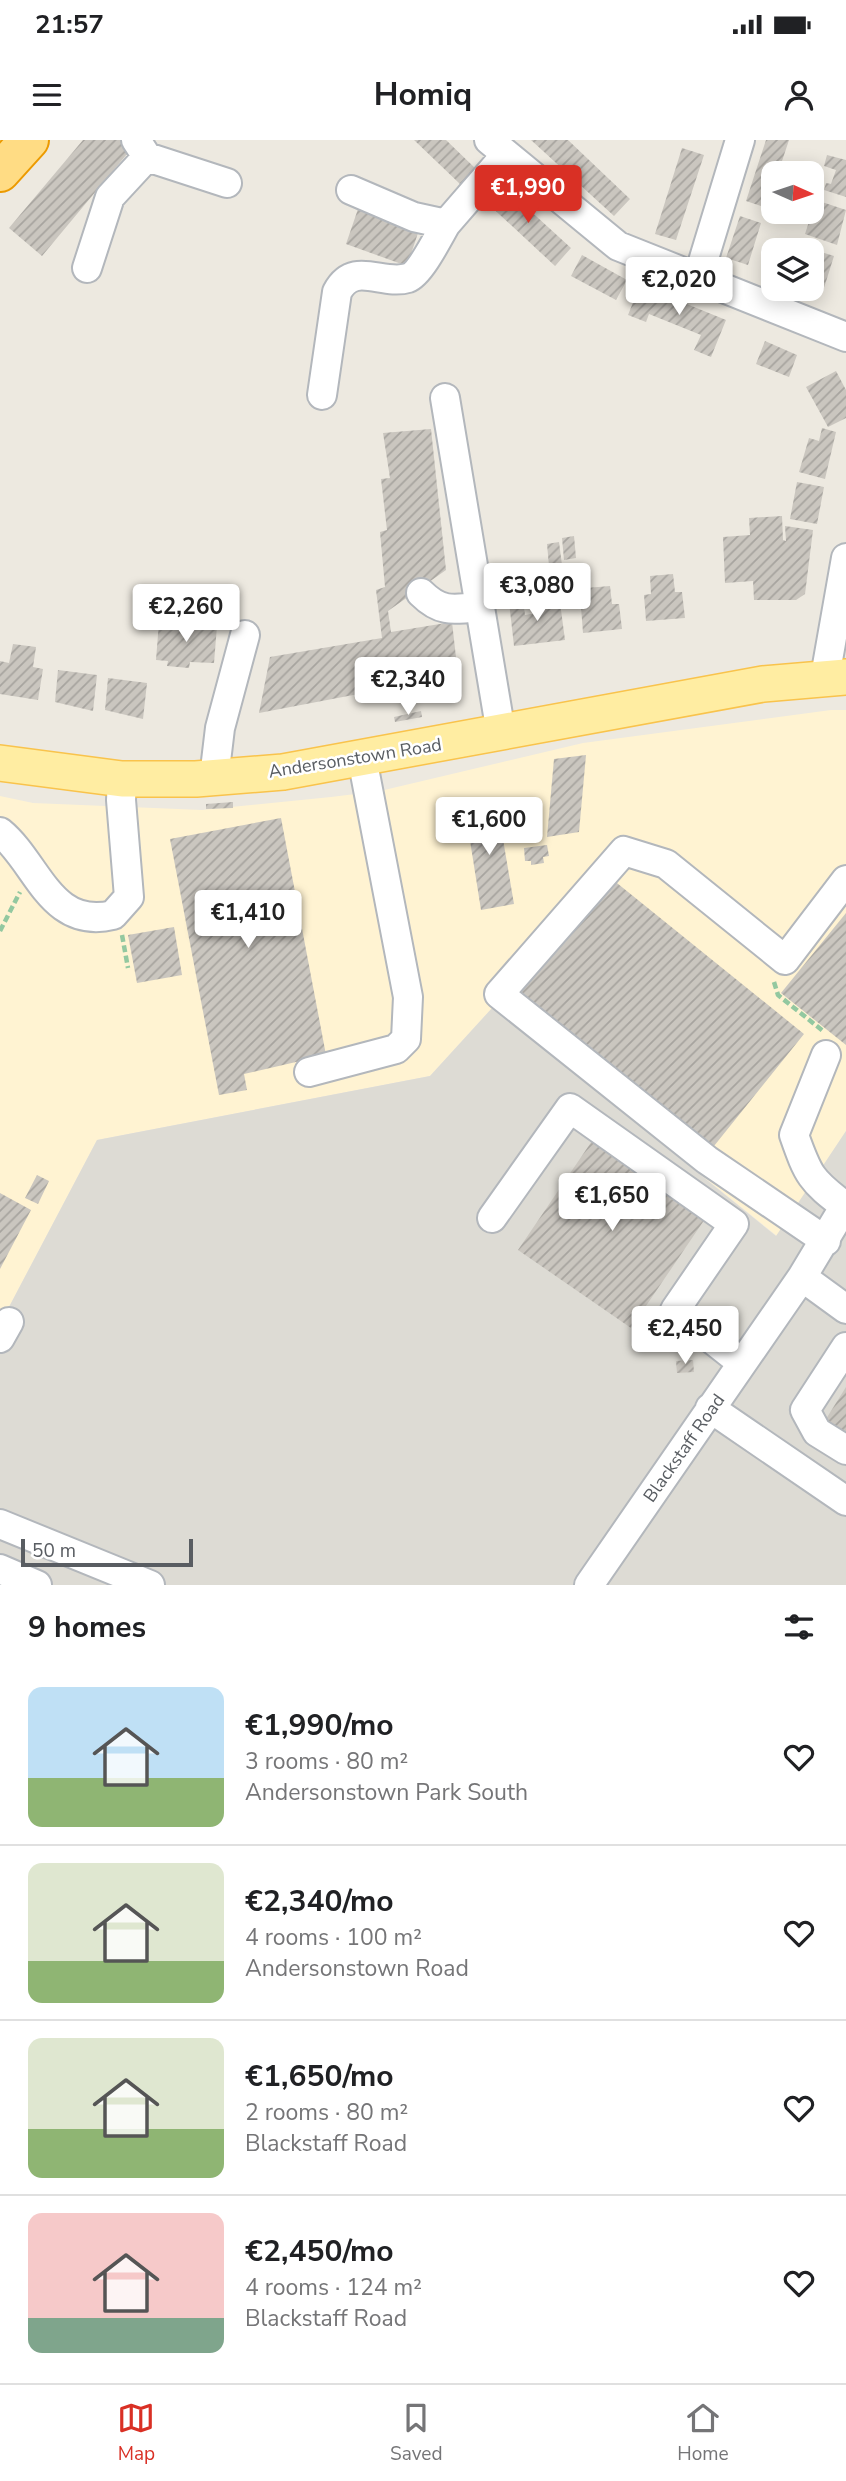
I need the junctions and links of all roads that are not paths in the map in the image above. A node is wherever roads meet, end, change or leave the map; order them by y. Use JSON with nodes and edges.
{"nodes":[{"id":1,"x":29,"y":140,"type":"edge"},
{"id":2,"x":740,"y":140,"type":"edge"},
{"id":3,"x":141,"y":148,"type":"edge"},
{"id":4,"x":497,"y":148,"type":"edge"},
{"id":5,"x":0,"y":172,"type":"edge"},
{"id":6,"x":227,"y":183,"type":"dead end"},
{"id":7,"x":351,"y":190,"type":"dead end"},
{"id":8,"x":446,"y":224,"type":"junction"},
{"id":9,"x":87,"y":268,"type":"dead end"},
{"id":10,"x":698,"y":278,"type":"junction"},
{"id":11,"x":845,"y":333,"type":"edge"},
{"id":12,"x":323,"y":395,"type":"dead end"},
{"id":13,"x":445,"y":398,"type":"dead end"},
{"id":14,"x":846,"y":558,"type":"edge"},
{"id":15,"x":421,"y":593,"type":"dead end"},
{"id":16,"x":478,"y":607,"type":"junction"},
{"id":17,"x":245,"y":635,"type":"dead end"},
{"id":18,"x":835,"y":677,"type":"edge"},
{"id":19,"x":501,"y":733,"type":"junction"},
{"id":20,"x":362,"y":758,"type":"junction"},
{"id":21,"x":0,"y":763,"type":"edge"},
{"id":22,"x":214,"y":778,"type":"junction"},
{"id":23,"x":122,"y":779,"type":"junction"},
{"id":24,"x":0,"y":832,"type":"edge"},
{"id":25,"x":846,"y":880,"type":"edge"},
{"id":26,"x":826,"y":1044,"type":"road end"},
{"id":27,"x":309,"y":1072,"type":"dead end"},
{"id":28,"x":846,"y":1205,"type":"edge"},
{"id":29,"x":492,"y":1218,"type":"dead end"},
{"id":30,"x":826,"y":1241,"type":"junction"},
{"id":31,"x":802,"y":1277,"type":"junction"},
{"id":32,"x":846,"y":1309,"type":"edge"},
{"id":33,"x":846,"y":1347,"type":"edge"},
{"id":34,"x":742,"y":1363,"type":"junction"},
{"id":35,"x":710,"y":1408,"type":"junction"},
{"id":36,"x":846,"y":1450,"type":"edge"},
{"id":37,"x":846,"y":1501,"type":"edge"},
{"id":38,"x":0,"y":1524,"type":"edge"},
{"id":39,"x":0,"y":1569,"type":"edge"},
{"id":40,"x":37,"y":1585,"type":"edge"},
{"id":41,"x":150,"y":1585,"type":"edge"},
{"id":42,"x":589,"y":1585,"type":"edge"}],
"edges":[{"from":1,"to":5,"type":"highway"},
{"from":2,"to":10,"type":"street"},
{"from":3,"to":6,"type":"street"},
{"from":3,"to":9,"type":"street"},
{"from":4,"to":8,"type":"street"},
{"from":4,"to":10,"type":"street"},
{"from":7,"to":8,"type":"street"},
{"from":8,"to":12,"type":"street"},
{"from":10,"to":11,"type":"street"},
{"from":13,"to":16,"type":"street"},
{"from":14,"to":18,"type":"street"},
{"from":15,"to":16,"type":"street"},
{"from":16,"to":19,"type":"street"},
{"from":17,"to":22,"type":"street"},
{"from":18,"to":19,"type":"main road","name":"Andersonstown Road"},
{"from":19,"to":20,"type":"main road","name":"Andersonstown Road"},
{"from":20,"to":22,"type":"main road","name":"Andersonstown Road"},
{"from":20,"to":27,"type":"street"},
{"from":21,"to":23,"type":"main road","name":"Andersonstown Road"},
{"from":22,"to":23,"type":"main road","name":"Andersonstown Road"},
{"from":23,"to":24,"type":"street"},
{"from":25,"to":30,"type":"street"},
{"from":26,"to":28,"type":"street"},
{"from":28,"to":30,"type":"street","name":"Blackstaff Road"},
{"from":29,"to":34,"type":"street"},
{"from":30,"to":31,"type":"street","name":"Blackstaff Road"},
{"from":31,"to":32,"type":"street"},
{"from":31,"to":34,"type":"street","name":"Blackstaff Road"},
{"from":33,"to":36,"type":"street"},
{"from":34,"to":35,"type":"street","name":"Blackstaff Road"},
{"from":35,"to":37,"type":"street"},
{"from":35,"to":42,"type":"street","name":"Blackstaff Road"},
{"from":38,"to":41,"type":"street"},
{"from":39,"to":40,"type":"street"}]}
